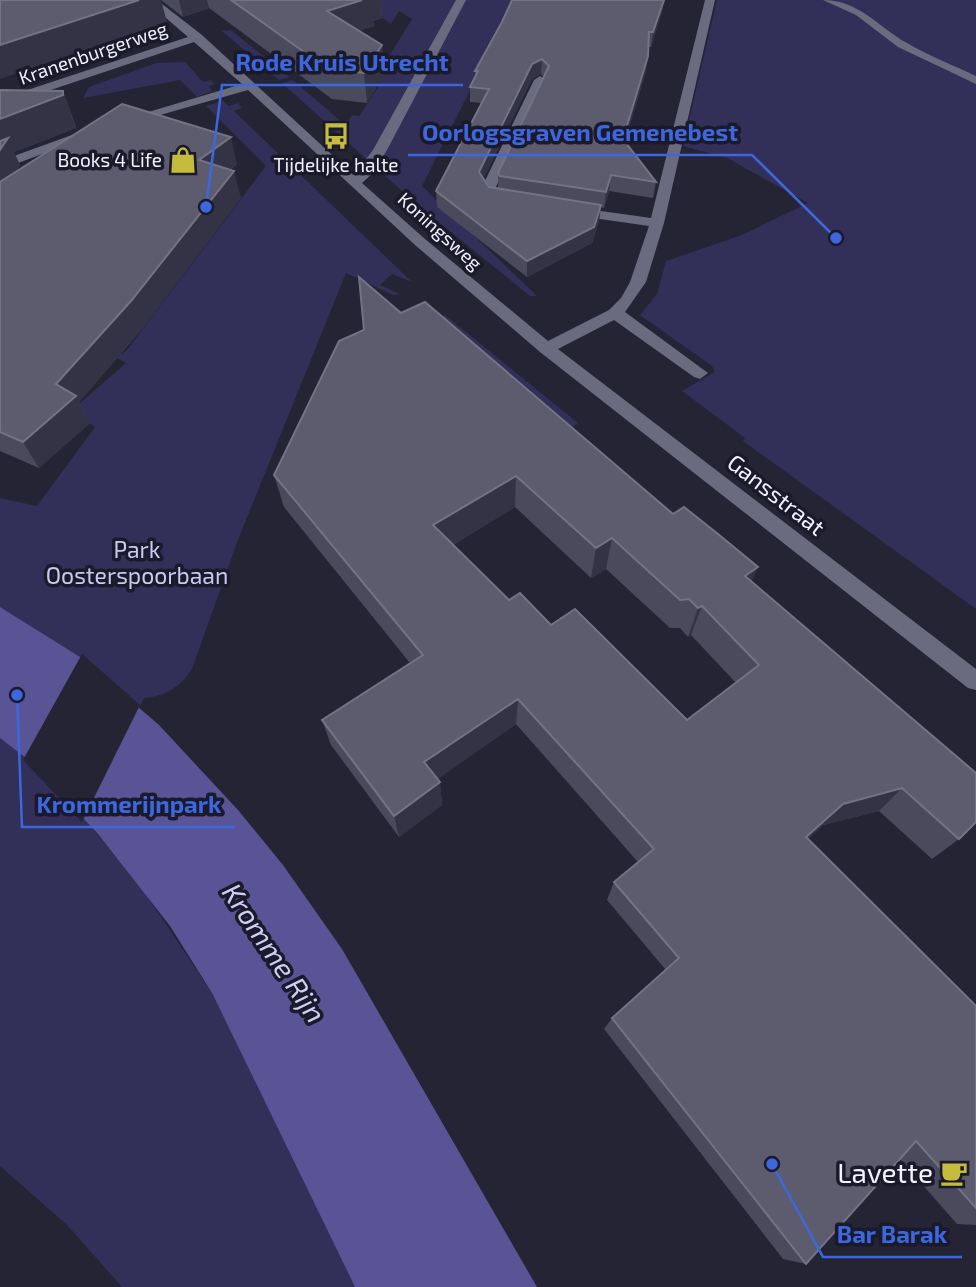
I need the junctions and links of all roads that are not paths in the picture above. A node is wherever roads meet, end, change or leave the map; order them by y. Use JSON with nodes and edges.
{"nodes":[{"id":1,"x":150,"y":0,"type":"edge"},
{"id":2,"x":461,"y":0,"type":"edge"},
{"id":3,"x":710,"y":0,"type":"edge"},
{"id":4,"x":828,"y":0,"type":"edge"},
{"id":5,"x":198,"y":37,"type":"junction"},
{"id":6,"x":540,"y":80,"type":"edge"},
{"id":7,"x":976,"y":80,"type":"edge"},
{"id":8,"x":248,"y":86,"type":"junction"},
{"id":9,"x":0,"y":103,"type":"edge"},
{"id":10,"x":0,"y":166,"type":"edge"},
{"id":11,"x":355,"y":182,"type":"junction"},
{"id":12,"x":520,"y":204,"type":"edge"},
{"id":13,"x":559,"y":209,"type":"edge"},
{"id":14,"x":657,"y":223,"type":"junction"},
{"id":15,"x":615,"y":313,"type":"junction"},
{"id":16,"x":546,"y":348,"type":"junction"},
{"id":17,"x":700,"y":373,"type":"dead end"},
{"id":18,"x":976,"y":681,"type":"edge"}],
"edges":[{"from":1,"to":5,"type":"street","name":"Koningsweg"},
{"from":2,"to":11,"type":"street"},
{"from":3,"to":14,"type":"street"},
{"from":4,"to":7,"type":"street"},
{"from":5,"to":8,"type":"street","name":"Koningsweg"},
{"from":5,"to":9,"type":"street","name":"Kranenburgerweg"},
{"from":6,"to":12,"type":"street"},
{"from":8,"to":10,"type":"street"},
{"from":8,"to":11,"type":"street","name":"Koningsweg"},
{"from":11,"to":16,"type":"street","name":"Koningsweg"},
{"from":13,"to":14,"type":"street"},
{"from":14,"to":15,"type":"street"},
{"from":15,"to":16,"type":"street"},
{"from":15,"to":17,"type":"street"},
{"from":16,"to":18,"type":"street","name":"Gansstraat"}]}
